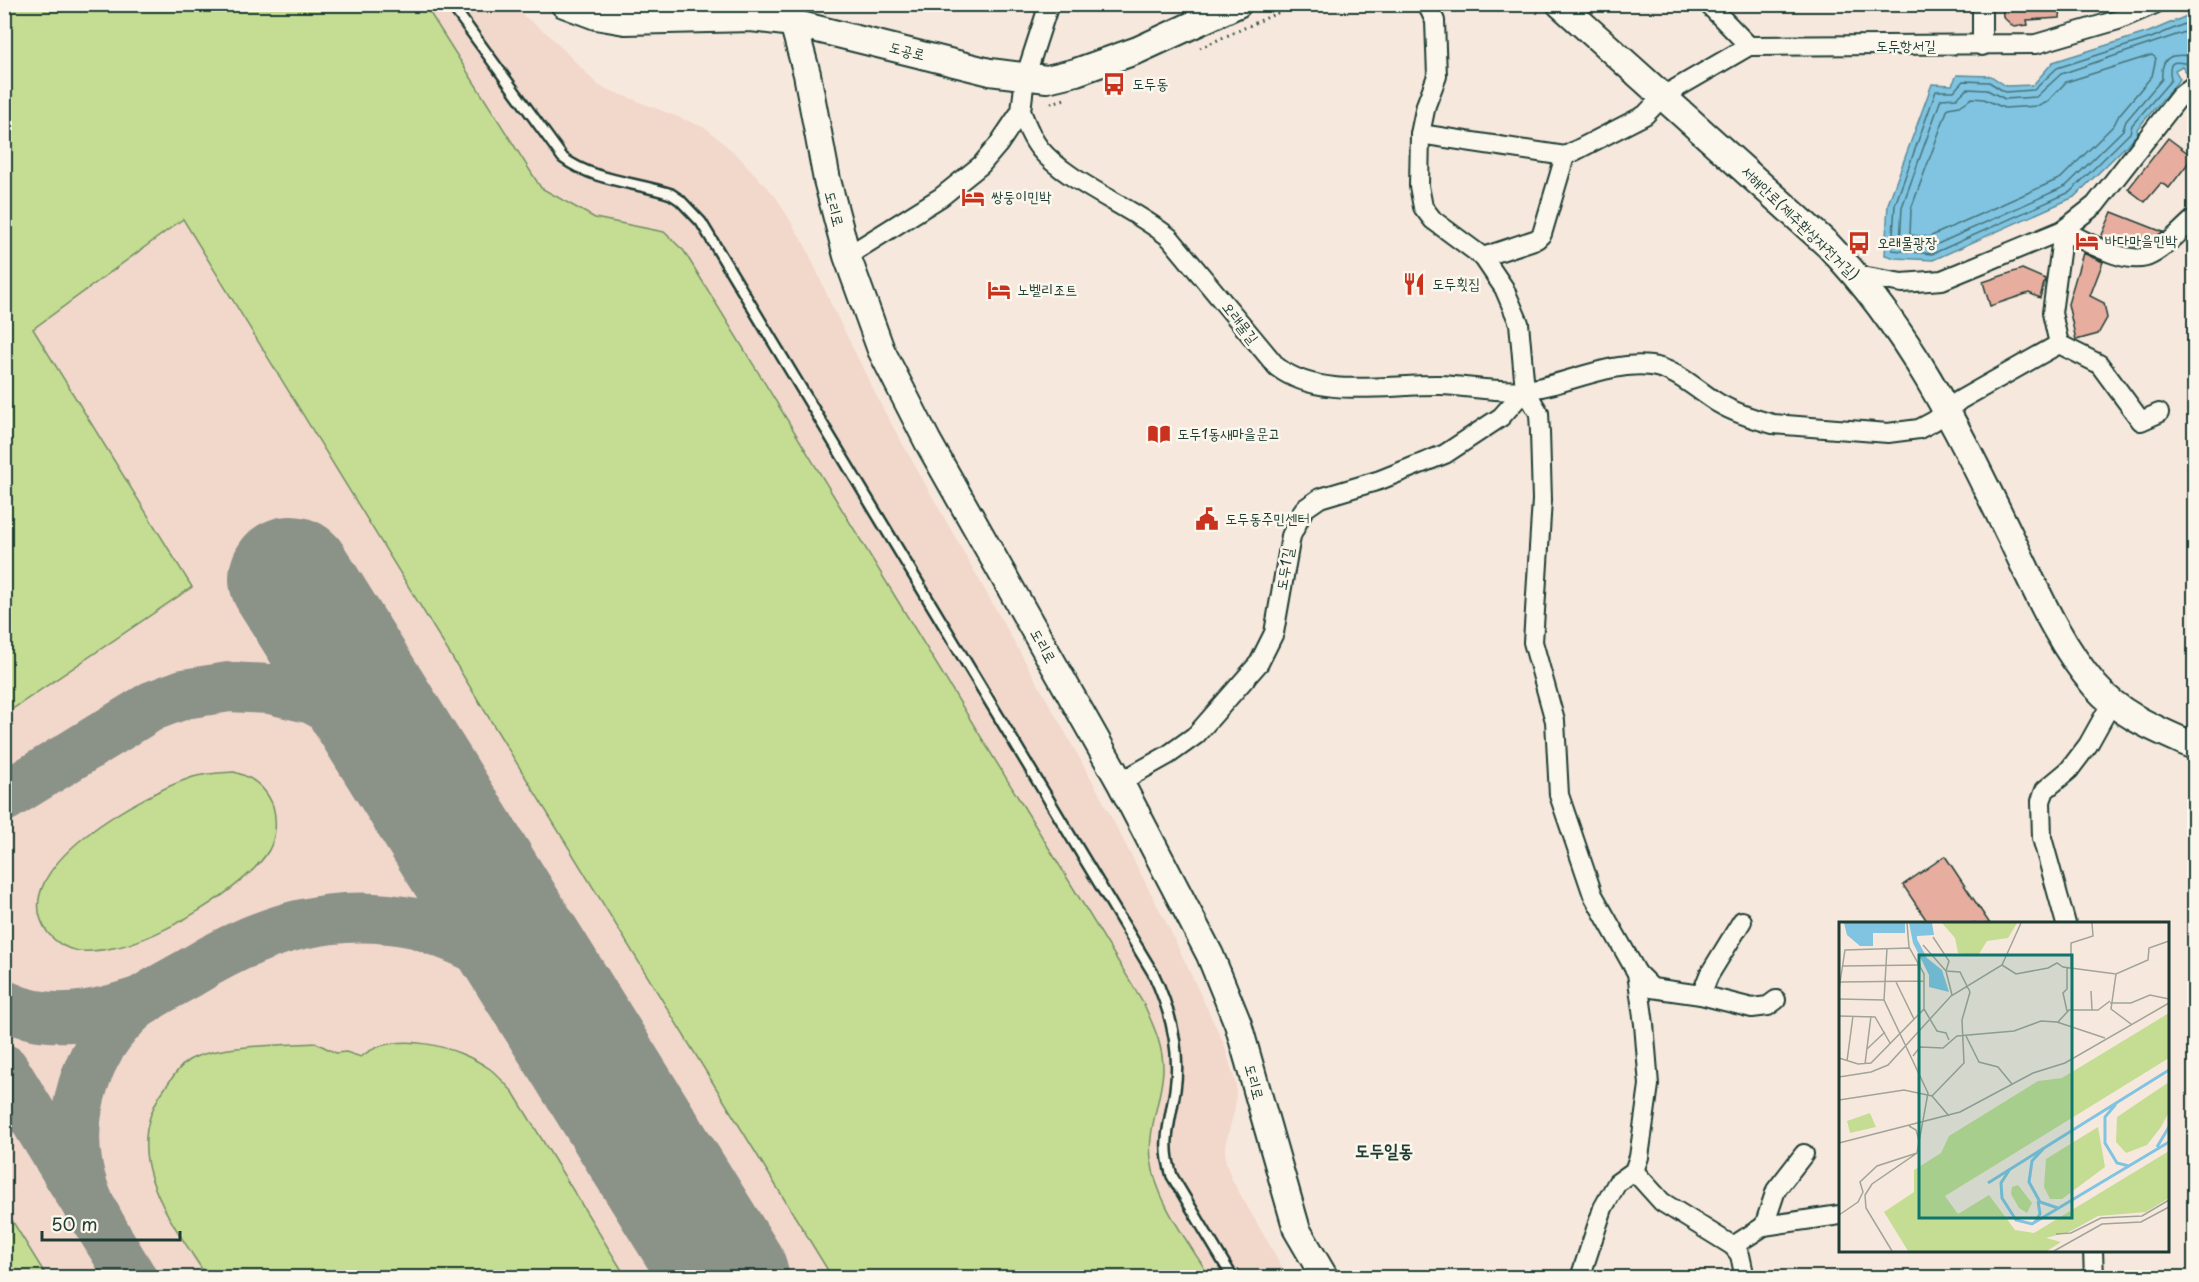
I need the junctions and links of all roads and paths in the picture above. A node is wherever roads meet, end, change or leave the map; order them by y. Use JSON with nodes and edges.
{"nodes":[{"id":1,"x":451,"y":4,"type":"edge"},
{"id":2,"x":564,"y":4,"type":"edge"},
{"id":3,"x":645,"y":4,"type":"edge"},
{"id":4,"x":1049,"y":4,"type":"edge"},
{"id":5,"x":1238,"y":4,"type":"edge"},
{"id":6,"x":1427,"y":4,"type":"edge"},
{"id":7,"x":1560,"y":4,"type":"edge"},
{"id":8,"x":1708,"y":4,"type":"edge"},
{"id":9,"x":1982,"y":4,"type":"edge"},
{"id":10,"x":2155,"y":4,"type":"edge"},
{"id":11,"x":2118,"y":12,"type":"edge"},
{"id":12,"x":791,"y":14,"type":"edge"},
{"id":13,"x":596,"y":16,"type":"junction"},
{"id":14,"x":1749,"y":46,"type":"junction"},
{"id":15,"x":1982,"y":46,"type":"junction"},
{"id":16,"x":1025,"y":78,"type":"junction"},
{"id":17,"x":2194,"y":84,"type":"edge"},
{"id":18,"x":1663,"y":96,"type":"junction"},
{"id":19,"x":1021,"y":111,"type":"junction"},
{"id":20,"x":1420,"y":134,"type":"junction"},
{"id":21,"x":1565,"y":156,"type":"junction"},
{"id":22,"x":2194,"y":219,"type":"edge"},
{"id":23,"x":2062,"y":230,"type":"junction"},
{"id":24,"x":847,"y":255,"type":"junction"},
{"id":25,"x":1483,"y":257,"type":"junction"},
{"id":26,"x":1856,"y":275,"type":"junction"},
{"id":27,"x":2059,"y":344,"type":"junction"},
{"id":28,"x":1525,"y":390,"type":"junction"},
{"id":29,"x":1947,"y":410,"type":"junction"},
{"id":30,"x":2159,"y":413,"type":"dead end"},
{"id":31,"x":2112,"y":702,"type":"junction"},
{"id":32,"x":2193,"y":745,"type":"edge"},
{"id":33,"x":1120,"y":782,"type":"junction"},
{"id":34,"x":1742,"y":921,"type":"dead end"},
{"id":35,"x":2065,"y":922,"type":"edge"},
{"id":36,"x":1637,"y":973,"type":"junction"},
{"id":37,"x":1701,"y":995,"type":"junction"},
{"id":38,"x":1776,"y":1000,"type":"dead end"},
{"id":39,"x":1804,"y":1154,"type":"dead end"},
{"id":40,"x":1634,"y":1171,"type":"junction"},
{"id":41,"x":1839,"y":1215,"type":"edge"},
{"id":42,"x":1764,"y":1226,"type":"junction"},
{"id":43,"x":1733,"y":1246,"type":"junction"},
{"id":44,"x":2093,"y":1252,"type":"edge"},
{"id":45,"x":1233,"y":1278,"type":"edge"},
{"id":46,"x":1325,"y":1278,"type":"edge"},
{"id":47,"x":1580,"y":1278,"type":"edge"},
{"id":48,"x":1745,"y":1278,"type":"edge"},
{"id":49,"x":2094,"y":1278,"type":"edge"}],
"edges":[{"from":1,"to":45,"type":"lane"},
{"from":2,"to":13,"type":"street","name":"도공로"},
{"from":3,"to":13,"type":"street"},
{"from":4,"to":16,"type":"street"},
{"from":5,"to":16,"type":"street","name":"도공로"},
{"from":6,"to":20,"type":"street"},
{"from":7,"to":18,"type":"street","name":"서해안로(제주환상자전거길)"},
{"from":8,"to":14,"type":"street"},
{"from":9,"to":15,"type":"street"},
{"from":10,"to":11,"type":"street","name":"도두항서길"},
{"from":11,"to":15,"type":"street","name":"도두항서길"},
{"from":12,"to":13,"type":"street","name":"도공로"},
{"from":12,"to":16,"type":"street","name":"도공로"},
{"from":12,"to":24,"type":"street","name":"도리로"},
{"from":14,"to":15,"type":"street","name":"도두항서길"},
{"from":14,"to":18,"type":"street"},
{"from":16,"to":19,"type":"street"},
{"from":17,"to":23,"type":"street"},
{"from":18,"to":21,"type":"street"},
{"from":18,"to":26,"type":"street","name":"서해안로(제주환상자전거길)"},
{"from":19,"to":24,"type":"street"},
{"from":19,"to":28,"type":"street","name":"오래물길"},
{"from":20,"to":21,"type":"street"},
{"from":20,"to":25,"type":"street"},
{"from":21,"to":25,"type":"street"},
{"from":22,"to":23,"type":"street"},
{"from":23,"to":26,"type":"street"},
{"from":23,"to":27,"type":"street"},
{"from":24,"to":33,"type":"street","name":"도리로"},
{"from":25,"to":28,"type":"street"},
{"from":26,"to":29,"type":"street","name":"서해안로(제주환상자전거길)"},
{"from":27,"to":29,"type":"street","name":"오래물길"},
{"from":27,"to":30,"type":"street"},
{"from":28,"to":29,"type":"street","name":"오래물길"},
{"from":28,"to":33,"type":"street","name":"도두1길"},
{"from":28,"to":36,"type":"street"},
{"from":29,"to":31,"type":"street","name":"서해안로(제주환상자전거길)"},
{"from":31,"to":32,"type":"street","name":"서해안로(제주환상자전거길)"},
{"from":31,"to":35,"type":"street"},
{"from":33,"to":46,"type":"street","name":"도리로"},
{"from":34,"to":37,"type":"street"},
{"from":36,"to":37,"type":"street"},
{"from":36,"to":40,"type":"street"},
{"from":37,"to":38,"type":"street"},
{"from":39,"to":42,"type":"street"},
{"from":40,"to":43,"type":"street"},
{"from":40,"to":47,"type":"street"},
{"from":41,"to":42,"type":"street"},
{"from":42,"to":43,"type":"street"},
{"from":43,"to":48,"type":"street"},
{"from":44,"to":49,"type":"street"}]}
